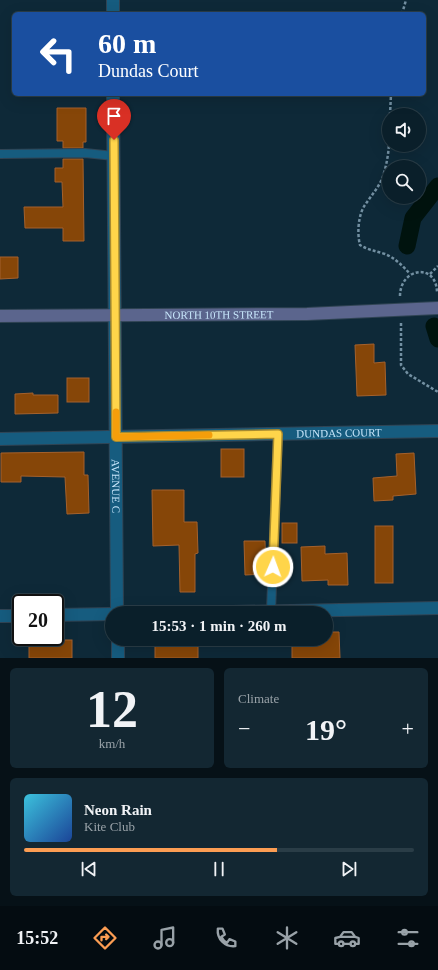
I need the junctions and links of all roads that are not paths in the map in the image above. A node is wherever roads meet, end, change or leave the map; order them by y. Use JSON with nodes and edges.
{"nodes":[{"id":1,"x":113,"y":0,"type":"edge"},
{"id":2,"x":113,"y":12,"type":"edge"},
{"id":3,"x":113,"y":96,"type":"edge"},
{"id":4,"x":0,"y":154,"type":"edge"},
{"id":5,"x":114,"y":156,"type":"junction"},
{"id":6,"x":438,"y":308,"type":"edge"},
{"id":7,"x":115,"y":315,"type":"junction"},
{"id":8,"x":0,"y":316,"type":"edge"},
{"id":9,"x":438,"y":431,"type":"edge"},
{"id":10,"x":278,"y":434,"type":"junction"},
{"id":11,"x":116,"y":437,"type":"junction"},
{"id":12,"x":0,"y":439,"type":"edge"},
{"id":13,"x":117,"y":606,"type":"edge"},
{"id":14,"x":271,"y":606,"type":"edge"},
{"id":15,"x":438,"y":608,"type":"edge"},
{"id":16,"x":333,"y":610,"type":"edge"},
{"id":17,"x":105,"y":614,"type":"edge"},
{"id":18,"x":64,"y":615,"type":"edge"},
{"id":19,"x":0,"y":616,"type":"edge"},
{"id":20,"x":12,"y":616,"type":"edge"},
{"id":21,"x":118,"y":646,"type":"edge"},
{"id":22,"x":118,"y":658,"type":"edge"}],
"edges":[{"from":1,"to":2,"type":"street"},
{"from":3,"to":5,"type":"street","name":"AVENUE C"},
{"from":4,"to":5,"type":"lane"},
{"from":5,"to":7,"type":"street","name":"AVENUE C"},
{"from":6,"to":7,"type":"street","name":"NORTH 10TH STREET"},
{"from":7,"to":8,"type":"street","name":"NORTH 10TH STREET"},
{"from":7,"to":11,"type":"street","name":"AVENUE C"},
{"from":9,"to":10,"type":"street","name":"DUNDAS COURT"},
{"from":10,"to":11,"type":"street","name":"DUNDAS COURT"},
{"from":10,"to":14,"type":"lane"},
{"from":11,"to":12,"type":"street","name":"DUNDAS COURT"},
{"from":11,"to":13,"type":"street","name":"AVENUE C"},
{"from":15,"to":16,"type":"street"},
{"from":17,"to":18,"type":"street"},
{"from":19,"to":20,"type":"street"},
{"from":21,"to":22,"type":"street"}]}
